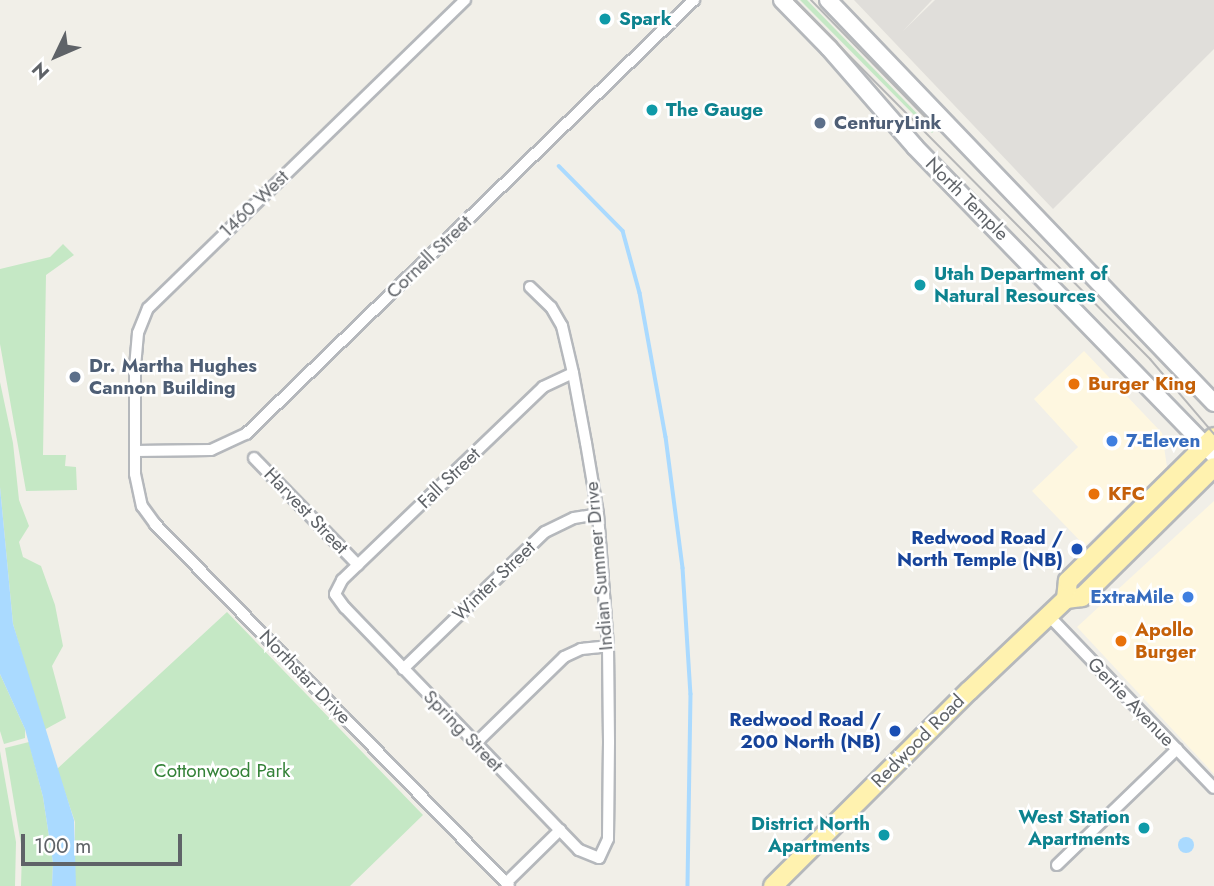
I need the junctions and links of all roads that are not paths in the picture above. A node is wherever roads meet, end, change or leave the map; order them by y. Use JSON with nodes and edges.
{"nodes":[{"id":1,"x":466,"y":0,"type":"edge"},
{"id":2,"x":694,"y":0,"type":"edge"},
{"id":3,"x":782,"y":0,"type":"edge"},
{"id":4,"x":828,"y":0,"type":"edge"},
{"id":5,"x":530,"y":286,"type":"dead end"},
{"id":6,"x":573,"y":373,"type":"junction"},
{"id":7,"x":1214,"y":403,"type":"edge"},
{"id":8,"x":1211,"y":446,"type":"edge"},
{"id":9,"x":135,"y":451,"type":"junction"},
{"id":10,"x":254,"y":458,"type":"dead end"},
{"id":11,"x":1214,"y":467,"type":"edge"},
{"id":12,"x":598,"y":514,"type":"junction"},
{"id":13,"x":358,"y":565,"type":"junction"},
{"id":14,"x":335,"y":594,"type":"joint"},
{"id":15,"x":1066,"y":599,"type":"junction"},
{"id":16,"x":1049,"y":616,"type":"junction"},
{"id":17,"x":608,"y":646,"type":"junction"},
{"id":18,"x":403,"y":669,"type":"junction"},
{"id":19,"x":475,"y":743,"type":"junction"},
{"id":20,"x":1177,"y":749,"type":"junction"},
{"id":21,"x":1214,"y":788,"type":"edge"},
{"id":22,"x":560,"y":830,"type":"junction"},
{"id":23,"x":599,"y":858,"type":"joint"},
{"id":24,"x":1057,"y":865,"type":"dead end"},
{"id":25,"x":508,"y":885,"type":"edge"},
{"id":26,"x":773,"y":886,"type":"edge"}],
"edges":[{"from":1,"to":9,"type":"street","name":"1460 West"},
{"from":2,"to":9,"type":"street","name":"Cornell Street"},
{"from":3,"to":8,"type":"main road","name":"North Temple"},
{"from":4,"to":7,"type":"main road","name":"North Temple"},
{"from":5,"to":6,"type":"street","name":"Indian Summer Drive"},
{"from":6,"to":12,"type":"street","name":"Indian Summer Drive"},
{"from":6,"to":13,"type":"street","name":"Fall Street"},
{"from":8,"to":15,"type":"main road","name":"Redwood Road"},
{"from":9,"to":25,"type":"street","name":"Northstar Drive"},
{"from":10,"to":13,"type":"street","name":"Harvest Street"},
{"from":11,"to":15,"type":"main road","name":"Redwood Road"},
{"from":12,"to":17,"type":"street","name":"Indian Summer Drive"},
{"from":12,"to":18,"type":"street","name":"Winter Street"},
{"from":13,"to":14,"type":"street","name":"Fall Street"},
{"from":14,"to":18,"type":"street","name":"Spring Street"},
{"from":15,"to":16,"type":"main road","name":"Redwood Road"},
{"from":16,"to":20,"type":"street","name":"Gertie Avenue"},
{"from":16,"to":26,"type":"main road","name":"Redwood Road"},
{"from":17,"to":19,"type":"street"},
{"from":17,"to":23,"type":"street","name":"Indian Summer Drive"},
{"from":18,"to":19,"type":"street","name":"Spring Street"},
{"from":19,"to":22,"type":"street","name":"Spring Street"},
{"from":20,"to":21,"type":"street","name":"Gertie Avenue"},
{"from":20,"to":24,"type":"street"},
{"from":22,"to":23,"type":"street","name":"Spring Street"},
{"from":22,"to":25,"type":"street"}]}
